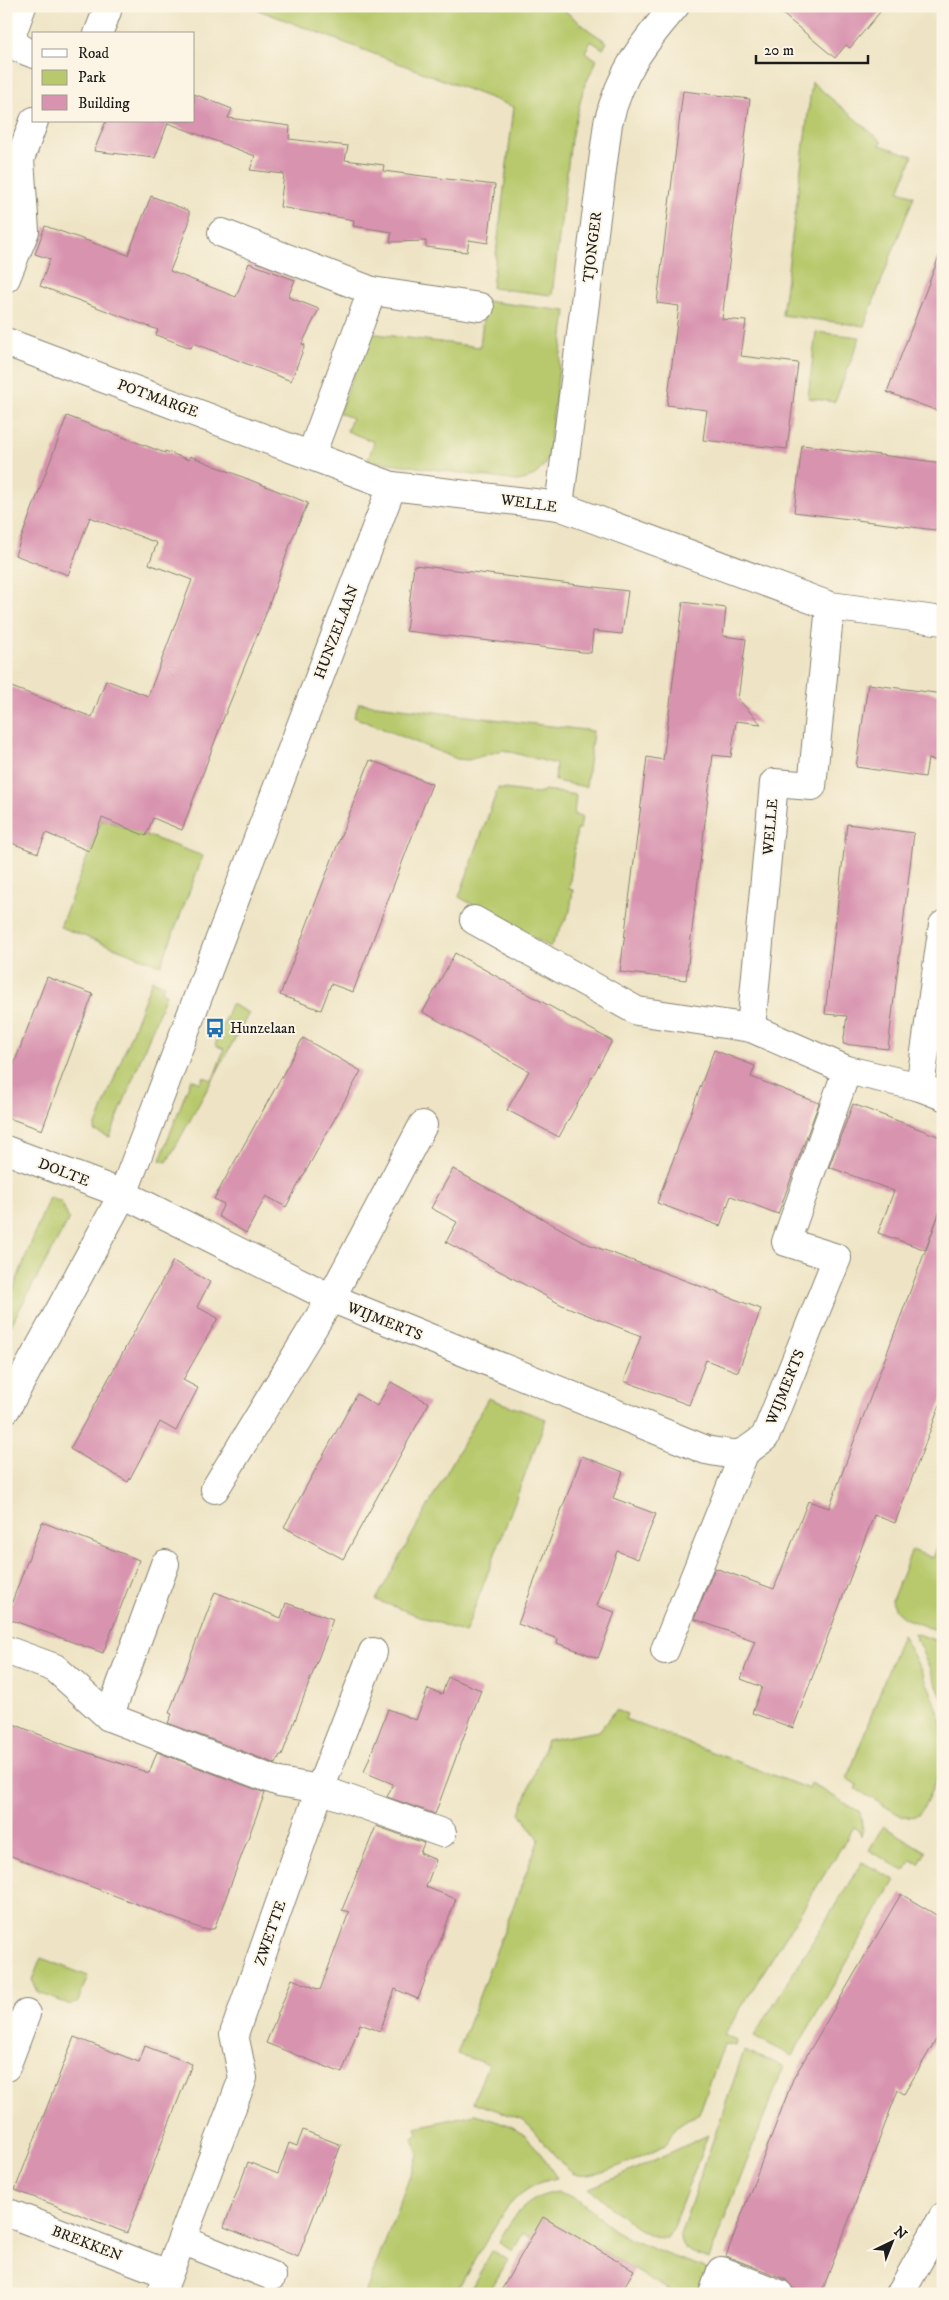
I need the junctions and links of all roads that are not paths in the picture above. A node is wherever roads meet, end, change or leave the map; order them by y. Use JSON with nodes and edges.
{"nodes":[{"id":1,"x":22,"y":6,"type":"edge"},
{"id":2,"x":107,"y":6,"type":"edge"},
{"id":3,"x":675,"y":6,"type":"edge"},
{"id":4,"x":99,"y":32,"type":"edge"},
{"id":5,"x":32,"y":53,"type":"edge"},
{"id":6,"x":34,"y":122,"type":"edge"},
{"id":7,"x":222,"y":233,"type":"dead end"},
{"id":8,"x":6,"y":278,"type":"edge"},
{"id":9,"x":372,"y":291,"type":"junction"},
{"id":10,"x":480,"y":307,"type":"dead end"},
{"id":11,"x":6,"y":342,"type":"edge"},
{"id":12,"x":311,"y":455,"type":"junction"},
{"id":13,"x":392,"y":486,"type":"junction"},
{"id":14,"x":559,"y":506,"type":"junction"},
{"id":15,"x":830,"y":606,"type":"junction"},
{"id":16,"x":943,"y":621,"type":"edge"},
{"id":17,"x":474,"y":920,"type":"dead end"},
{"id":18,"x":942,"y":940,"type":"edge"},
{"id":19,"x":751,"y":1028,"type":"junction"},
{"id":20,"x":847,"y":1070,"type":"junction"},
{"id":21,"x":931,"y":1091,"type":"edge"},
{"id":22,"x":422,"y":1125,"type":"dead end"},
{"id":23,"x":6,"y":1150,"type":"edge"},
{"id":24,"x":123,"y":1194,"type":"junction"},
{"id":25,"x":331,"y":1298,"type":"junction"},
{"id":26,"x":6,"y":1409,"type":"edge"},
{"id":27,"x":744,"y":1454,"type":"junction"},
{"id":28,"x":215,"y":1488,"type":"dead end"},
{"id":29,"x":165,"y":1564,"type":"dead end"},
{"id":30,"x":6,"y":1650,"type":"edge"},
{"id":31,"x":664,"y":1650,"type":"dead end"},
{"id":32,"x":373,"y":1652,"type":"dead end"},
{"id":33,"x":109,"y":1717,"type":"junction"},
{"id":34,"x":320,"y":1789,"type":"junction"},
{"id":35,"x":442,"y":1833,"type":"dead end"},
{"id":36,"x":26,"y":2014,"type":"dead end"},
{"id":37,"x":6,"y":2066,"type":"edge"},
{"id":38,"x":243,"y":2078,"type":"joint"},
{"id":39,"x":6,"y":2212,"type":"edge"},
{"id":40,"x":943,"y":2217,"type":"edge"},
{"id":41,"x":182,"y":2240,"type":"junction"},
{"id":42,"x":272,"y":2276,"type":"dead end"},
{"id":43,"x":164,"y":2284,"type":"edge"},
{"id":44,"x":712,"y":2294,"type":"edge"},
{"id":45,"x":779,"y":2294,"type":"edge"},
{"id":46,"x":900,"y":2294,"type":"edge"}],
"edges":[{"from":1,"to":5,"type":"street"},
{"from":2,"to":4,"type":"street"},
{"from":3,"to":14,"type":"street","name":"TJONGER"},
{"from":6,"to":8,"type":"street"},
{"from":7,"to":9,"type":"street"},
{"from":9,"to":10,"type":"street"},
{"from":9,"to":12,"type":"street"},
{"from":11,"to":12,"type":"street","name":"POTMARGE"},
{"from":12,"to":13,"type":"street","name":"POTMARGE"},
{"from":13,"to":14,"type":"street","name":"WELLE"},
{"from":13,"to":24,"type":"street","name":"HUNZELAAN"},
{"from":14,"to":15,"type":"street","name":"WELLE"},
{"from":15,"to":16,"type":"street","name":"WELLE"},
{"from":15,"to":19,"type":"street","name":"WELLE"},
{"from":17,"to":19,"type":"street"},
{"from":18,"to":21,"type":"street"},
{"from":19,"to":20,"type":"street"},
{"from":20,"to":21,"type":"street"},
{"from":20,"to":27,"type":"street","name":"WIJMERTS"},
{"from":22,"to":25,"type":"street","name":"WIJMERTS"},
{"from":23,"to":24,"type":"street","name":"DOLTE"},
{"from":24,"to":25,"type":"street","name":"WIJMERTS"},
{"from":24,"to":26,"type":"street","name":"HUNZELAAN"},
{"from":25,"to":27,"type":"street","name":"WIJMERTS"},
{"from":25,"to":28,"type":"street","name":"WIJMERTS"},
{"from":27,"to":31,"type":"street"},
{"from":29,"to":33,"type":"street"},
{"from":30,"to":33,"type":"street"},
{"from":32,"to":34,"type":"street","name":"ZWETTE"},
{"from":33,"to":34,"type":"street"},
{"from":34,"to":35,"type":"street"},
{"from":34,"to":38,"type":"street","name":"ZWETTE"},
{"from":36,"to":37,"type":"street"},
{"from":38,"to":41,"type":"street","name":"BREKKEN"},
{"from":39,"to":43,"type":"street","name":"BREKKEN"},
{"from":40,"to":46,"type":"street"},
{"from":41,"to":42,"type":"street"},
{"from":41,"to":43,"type":"street","name":"BREKKEN"},
{"from":44,"to":45,"type":"street"}]}
